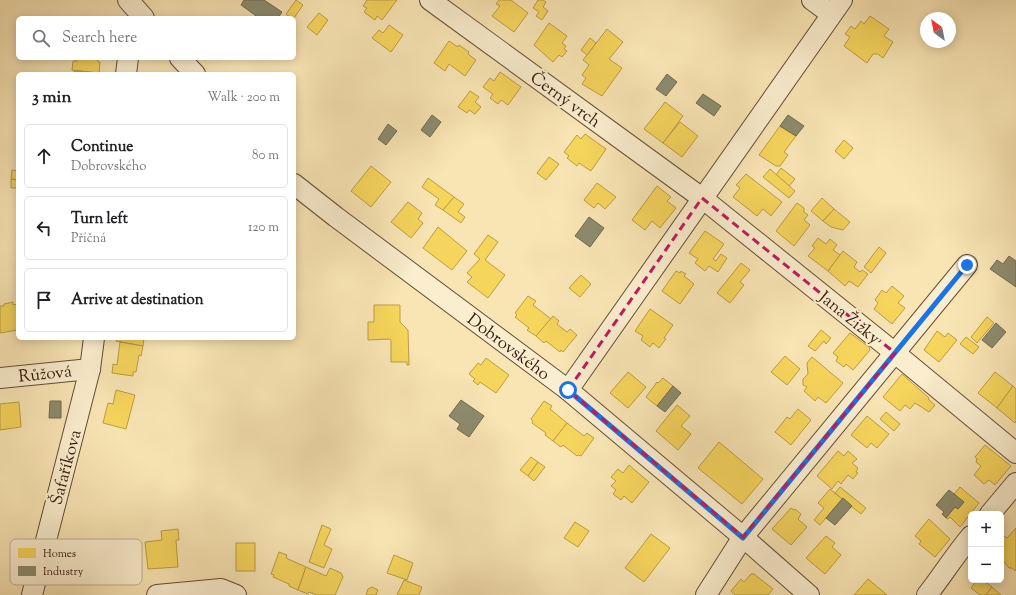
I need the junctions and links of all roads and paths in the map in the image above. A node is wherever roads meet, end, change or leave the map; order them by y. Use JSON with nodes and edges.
{"nodes":[{"id":1,"x":430,"y":0,"type":"edge"},
{"id":2,"x":812,"y":0,"type":"edge"},
{"id":3,"x":837,"y":7,"type":"edge"},
{"id":4,"x":128,"y":60,"type":"edge"},
{"id":5,"x":182,"y":60,"type":"edge"},
{"id":6,"x":126,"y":72,"type":"edge"},
{"id":7,"x":193,"y":72,"type":"edge"},
{"id":8,"x":296,"y":186,"type":"edge"},
{"id":9,"x":702,"y":198,"type":"junction"},
{"id":10,"x":967,"y":265,"type":"dead end"},
{"id":11,"x":94,"y":340,"type":"edge"},
{"id":12,"x":895,"y":353,"type":"junction"},
{"id":13,"x":90,"y":369,"type":"junction"},
{"id":14,"x":0,"y":378,"type":"edge"},
{"id":15,"x":568,"y":390,"type":"junction"},
{"id":16,"x":1016,"y":453,"type":"edge"},
{"id":17,"x":1016,"y":483,"type":"edge"},
{"id":18,"x":993,"y":511,"type":"edge"},
{"id":19,"x":743,"y":538,"type":"junction"},
{"id":20,"x":46,"y":539,"type":"edge"},
{"id":21,"x":968,"y":540,"type":"edge"},
{"id":22,"x":35,"y":585,"type":"edge"},
{"id":23,"x":32,"y":595,"type":"edge"},
{"id":24,"x":157,"y":595,"type":"edge"},
{"id":25,"x":236,"y":595,"type":"edge"},
{"id":26,"x":706,"y":595,"type":"edge"},
{"id":27,"x":809,"y":595,"type":"edge"},
{"id":28,"x":927,"y":595,"type":"edge"}],
"edges":[{"from":1,"to":9,"type":"street","name":"Černý vrch"},
{"from":2,"to":3,"type":"street"},
{"from":3,"to":9,"type":"street"},
{"from":4,"to":6,"type":"street"},
{"from":5,"to":7,"type":"street"},
{"from":8,"to":15,"type":"street","name":"Dobrovského"},
{"from":9,"to":12,"type":"street","name":"Jana Žižky"},
{"from":9,"to":15,"type":"street"},
{"from":10,"to":12,"type":"street"},
{"from":11,"to":13,"type":"street","name":"Šafaříkova"},
{"from":12,"to":16,"type":"street","name":"Jana Žižky"},
{"from":12,"to":19,"type":"street"},
{"from":13,"to":14,"type":"street","name":"Růžová"},
{"from":13,"to":20,"type":"street","name":"Šafaříkova"},
{"from":15,"to":19,"type":"street","name":"Dobrovského"},
{"from":17,"to":18,"type":"street"},
{"from":19,"to":26,"type":"street"},
{"from":19,"to":27,"type":"street","name":"Dobrovského"},
{"from":21,"to":28,"type":"street"},
{"from":22,"to":23,"type":"street","name":"Šafaříkova"},
{"from":24,"to":25,"type":"street"}]}
